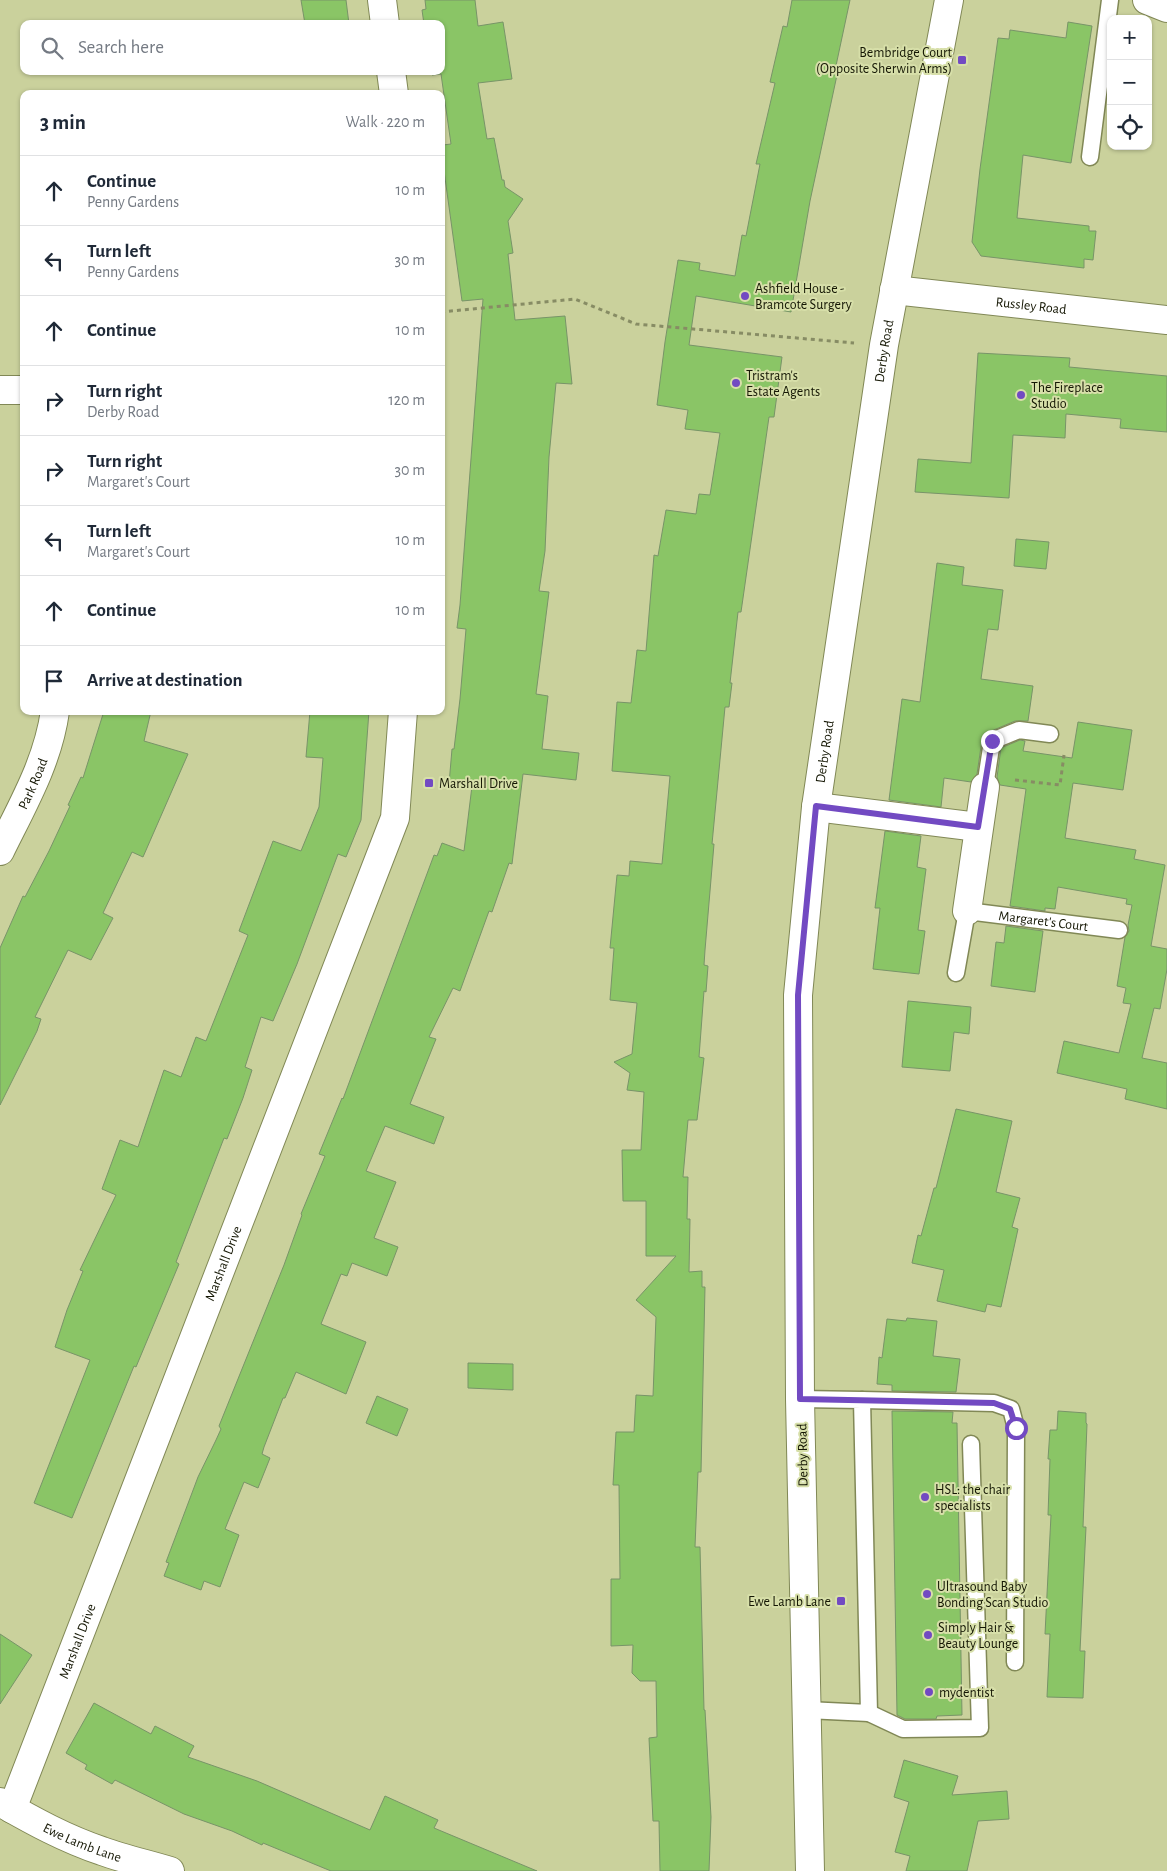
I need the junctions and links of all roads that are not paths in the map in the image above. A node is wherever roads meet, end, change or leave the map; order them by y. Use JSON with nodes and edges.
{"nodes":[{"id":1,"x":382,"y":0,"type":"edge"},
{"id":2,"x":949,"y":0,"type":"edge"},
{"id":3,"x":1110,"y":0,"type":"edge"},
{"id":4,"x":1147,"y":0,"type":"edge"},
{"id":5,"x":1167,"y":8,"type":"edge"},
{"id":6,"x":384,"y":20,"type":"edge"},
{"id":7,"x":392,"y":75,"type":"edge"},
{"id":8,"x":393,"y":90,"type":"edge"},
{"id":9,"x":1090,"y":157,"type":"dead end"},
{"id":10,"x":894,"y":290,"type":"junction"},
{"id":11,"x":1167,"y":320,"type":"edge"},
{"id":12,"x":0,"y":390,"type":"edge"},
{"id":13,"x":20,"y":390,"type":"edge"},
{"id":14,"x":54,"y":715,"type":"edge"},
{"id":15,"x":402,"y":715,"type":"edge"},
{"id":16,"x":1050,"y":734,"type":"dead end"},
{"id":17,"x":985,"y":787,"type":"joint"},
{"id":18,"x":816,"y":806,"type":"junction"},
{"id":19,"x":978,"y":827,"type":"junction"},
{"id":20,"x":0,"y":851,"type":"edge"},
{"id":21,"x":967,"y":911,"type":"junction"},
{"id":22,"x":1119,"y":930,"type":"dead end"},
{"id":23,"x":956,"y":973,"type":"dead end"},
{"id":24,"x":800,"y":1399,"type":"junction"},
{"id":25,"x":862,"y":1400,"type":"junction"},
{"id":26,"x":971,"y":1444,"type":"dead end"},
{"id":27,"x":1015,"y":1662,"type":"dead end"},
{"id":28,"x":807,"y":1710,"type":"junction"},
{"id":29,"x":869,"y":1713,"type":"junction"},
{"id":30,"x":6,"y":1806,"type":"edge"},
{"id":31,"x":170,"y":1871,"type":"edge"},
{"id":32,"x":810,"y":1871,"type":"edge"}],
"edges":[{"from":1,"to":6,"type":"street"},
{"from":2,"to":10,"type":"street","name":"Derby Road"},
{"from":3,"to":9,"type":"lane"},
{"from":4,"to":5,"type":"street"},
{"from":7,"to":8,"type":"street"},
{"from":10,"to":11,"type":"street","name":"Russley Road"},
{"from":10,"to":18,"type":"street","name":"Derby Road"},
{"from":12,"to":13,"type":"street"},
{"from":14,"to":20,"type":"street","name":"Park Road"},
{"from":15,"to":30,"type":"street","name":"Marshall Drive"},
{"from":16,"to":17,"type":"lane"},
{"from":17,"to":19,"type":"street"},
{"from":18,"to":19,"type":"street"},
{"from":18,"to":24,"type":"street","name":"Derby Road"},
{"from":19,"to":21,"type":"street"},
{"from":21,"to":22,"type":"lane","name":"Margaret's Court"},
{"from":21,"to":23,"type":"lane"},
{"from":24,"to":25,"type":"lane"},
{"from":24,"to":28,"type":"street","name":"Derby Road"},
{"from":25,"to":27,"type":"lane"},
{"from":25,"to":29,"type":"lane"},
{"from":26,"to":29,"type":"lane"},
{"from":28,"to":29,"type":"lane"},
{"from":28,"to":32,"type":"street","name":"Derby Road"},
{"from":30,"to":31,"type":"street","name":"Ewe Lamb Lane"}]}
